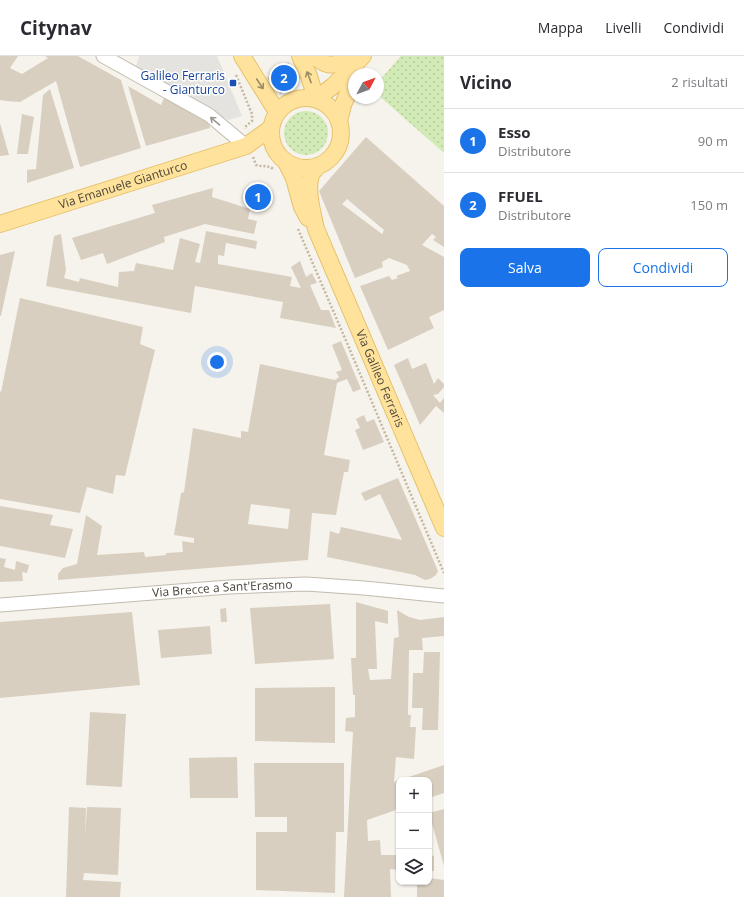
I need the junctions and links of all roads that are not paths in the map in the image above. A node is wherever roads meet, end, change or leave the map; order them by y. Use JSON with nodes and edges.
{"nodes":[{"id":1,"x":103,"y":56,"type":"edge"},
{"id":2,"x":300,"y":56,"type":"edge"},
{"id":3,"x":314,"y":56,"type":"edge"},
{"id":4,"x":359,"y":56,"type":"edge"},
{"id":5,"x":237,"y":62,"type":"edge"},
{"id":6,"x":357,"y":68,"type":"edge"},
{"id":7,"x":348,"y":94,"type":"edge"},
{"id":8,"x":316,"y":99,"type":"junction"},
{"id":9,"x":277,"y":112,"type":"junction"},
{"id":10,"x":339,"y":121,"type":"junction"},
{"id":11,"x":271,"y":128,"type":"junction"},
{"id":12,"x":248,"y":146,"type":"junction"},
{"id":13,"x":275,"y":150,"type":"junction"},
{"id":14,"x":318,"y":166,"type":"junction"},
{"id":15,"x":280,"y":167,"type":"junction"},
{"id":16,"x":0,"y":224,"type":"edge"},
{"id":17,"x":316,"y":229,"type":"junction"},
{"id":18,"x":444,"y":528,"type":"edge"},
{"id":19,"x":444,"y":596,"type":"edge"},
{"id":20,"x":0,"y":605,"type":"edge"}],
"edges":[{"from":12,"to":1,"type":"street","one_way":true},
{"from":8,"to":2,"type":"main road","one_way":true},
{"from":3,"to":4,"type":"main road"},
{"from":4,"to":6,"type":"main road"},
{"from":4,"to":8,"type":"main road"},
{"from":5,"to":9,"type":"main road","one_way":true},
{"from":7,"to":10,"type":"main road"},
{"from":8,"to":9,"type":"main road"},
{"from":8,"to":10,"type":"main road"},
{"from":9,"to":11,"type":"main road"},
{"from":10,"to":14,"type":"main road"},
{"from":11,"to":12,"type":"main road","name":"Via Emanuele Gianturco"},
{"from":11,"to":13,"type":"main road"},
{"from":12,"to":13,"type":"main road","name":"Via Emanuele Gianturco"},
{"from":12,"to":16,"type":"main road","name":"Via Emanuele Gianturco"},
{"from":13,"to":15,"type":"main road"},
{"from":14,"to":15,"type":"main road"},
{"from":14,"to":17,"type":"main road","name":"Via Galileo Ferraris"},
{"from":15,"to":17,"type":"main road","name":"Via Galileo Ferraris"},
{"from":17,"to":18,"type":"main road","name":"Via Galileo Ferraris"},
{"from":19,"to":20,"type":"street","name":"Via Brecce a Sant'Erasmo"}]}
